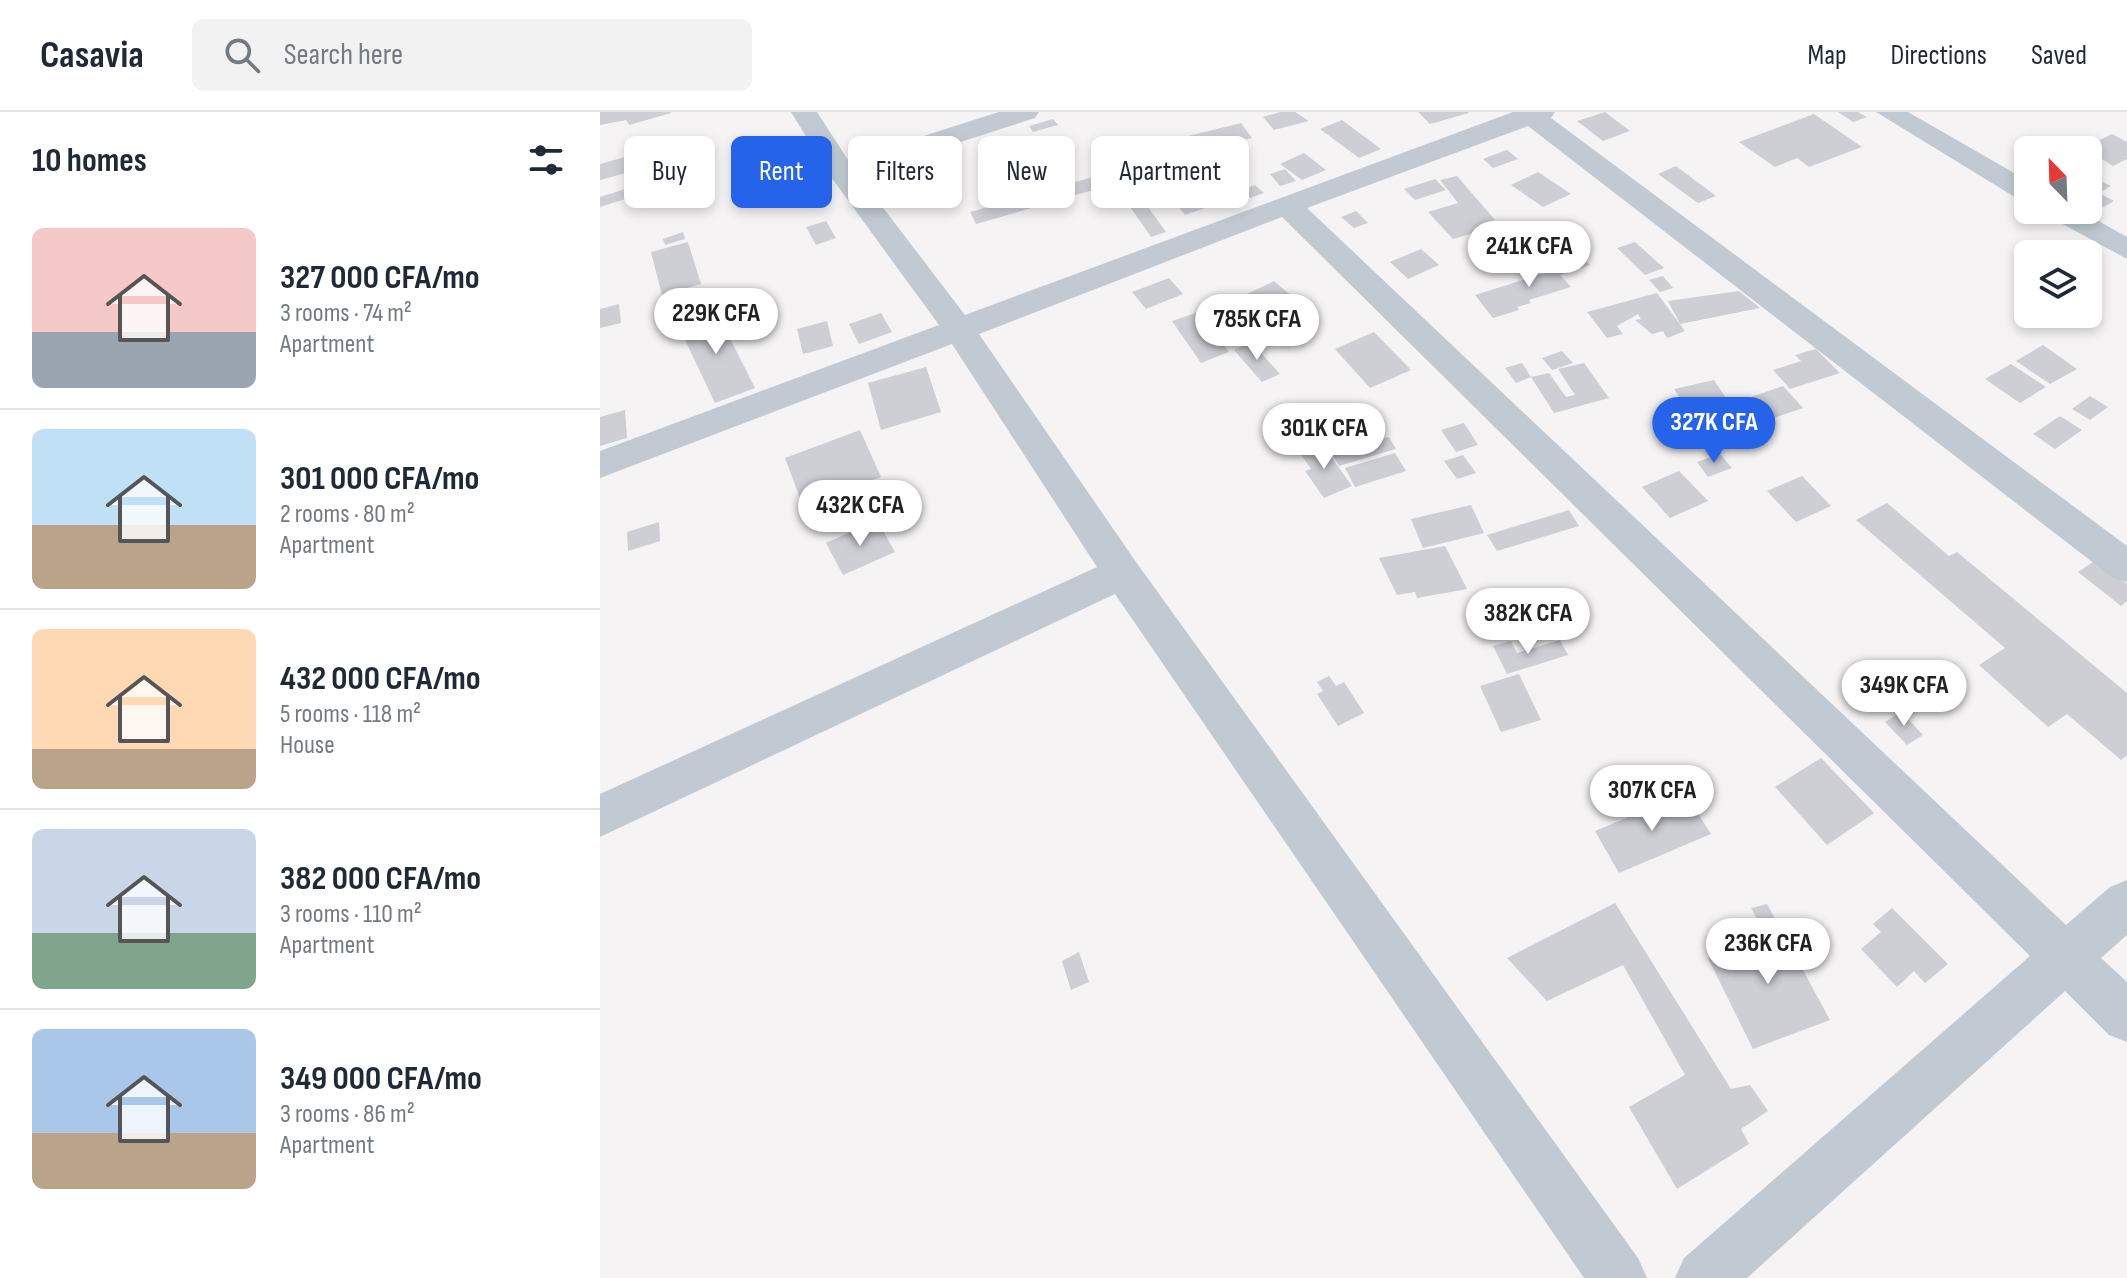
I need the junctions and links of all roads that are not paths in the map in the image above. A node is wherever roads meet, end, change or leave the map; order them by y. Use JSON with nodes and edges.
{"nodes":[{"id":1,"x":804,"y":112,"type":"edge"},
{"id":2,"x":1026,"y":112,"type":"edge"},
{"id":3,"x":1889,"y":112,"type":"edge"},
{"id":4,"x":1533,"y":113,"type":"edge"},
{"id":5,"x":841,"y":171,"type":"junction"},
{"id":6,"x":2014,"y":185,"type":"edge"},
{"id":7,"x":1287,"y":205,"type":"junction"},
{"id":8,"x":2082,"y":224,"type":"edge"},
{"id":9,"x":2127,"y":250,"type":"edge"},
{"id":10,"x":959,"y":329,"type":"junction"},
{"id":11,"x":600,"y":465,"type":"edge"},
{"id":12,"x":2127,"y":567,"type":"edge"},
{"id":13,"x":1122,"y":573,"type":"junction"},
{"id":14,"x":600,"y":816,"type":"edge"},
{"id":15,"x":2127,"y":903,"type":"edge"},
{"id":16,"x":2066,"y":958,"type":"junction"},
{"id":17,"x":2127,"y":1017,"type":"edge"},
{"id":18,"x":1618,"y":1278,"type":"edge"},
{"id":19,"x":1704,"y":1278,"type":"edge"}],
"edges":[{"from":1,"to":5,"type":"street"},
{"from":2,"to":5,"type":"street"},
{"from":3,"to":6,"type":"street"},
{"from":4,"to":7,"type":"street"},
{"from":4,"to":12,"type":"street"},
{"from":5,"to":10,"type":"street"},
{"from":7,"to":10,"type":"street"},
{"from":7,"to":16,"type":"street"},
{"from":8,"to":9,"type":"street"},
{"from":10,"to":11,"type":"street"},
{"from":10,"to":13,"type":"street"},
{"from":13,"to":14,"type":"street"},
{"from":13,"to":18,"type":"street"},
{"from":15,"to":16,"type":"street"},
{"from":16,"to":17,"type":"street"},
{"from":16,"to":19,"type":"street"}]}
